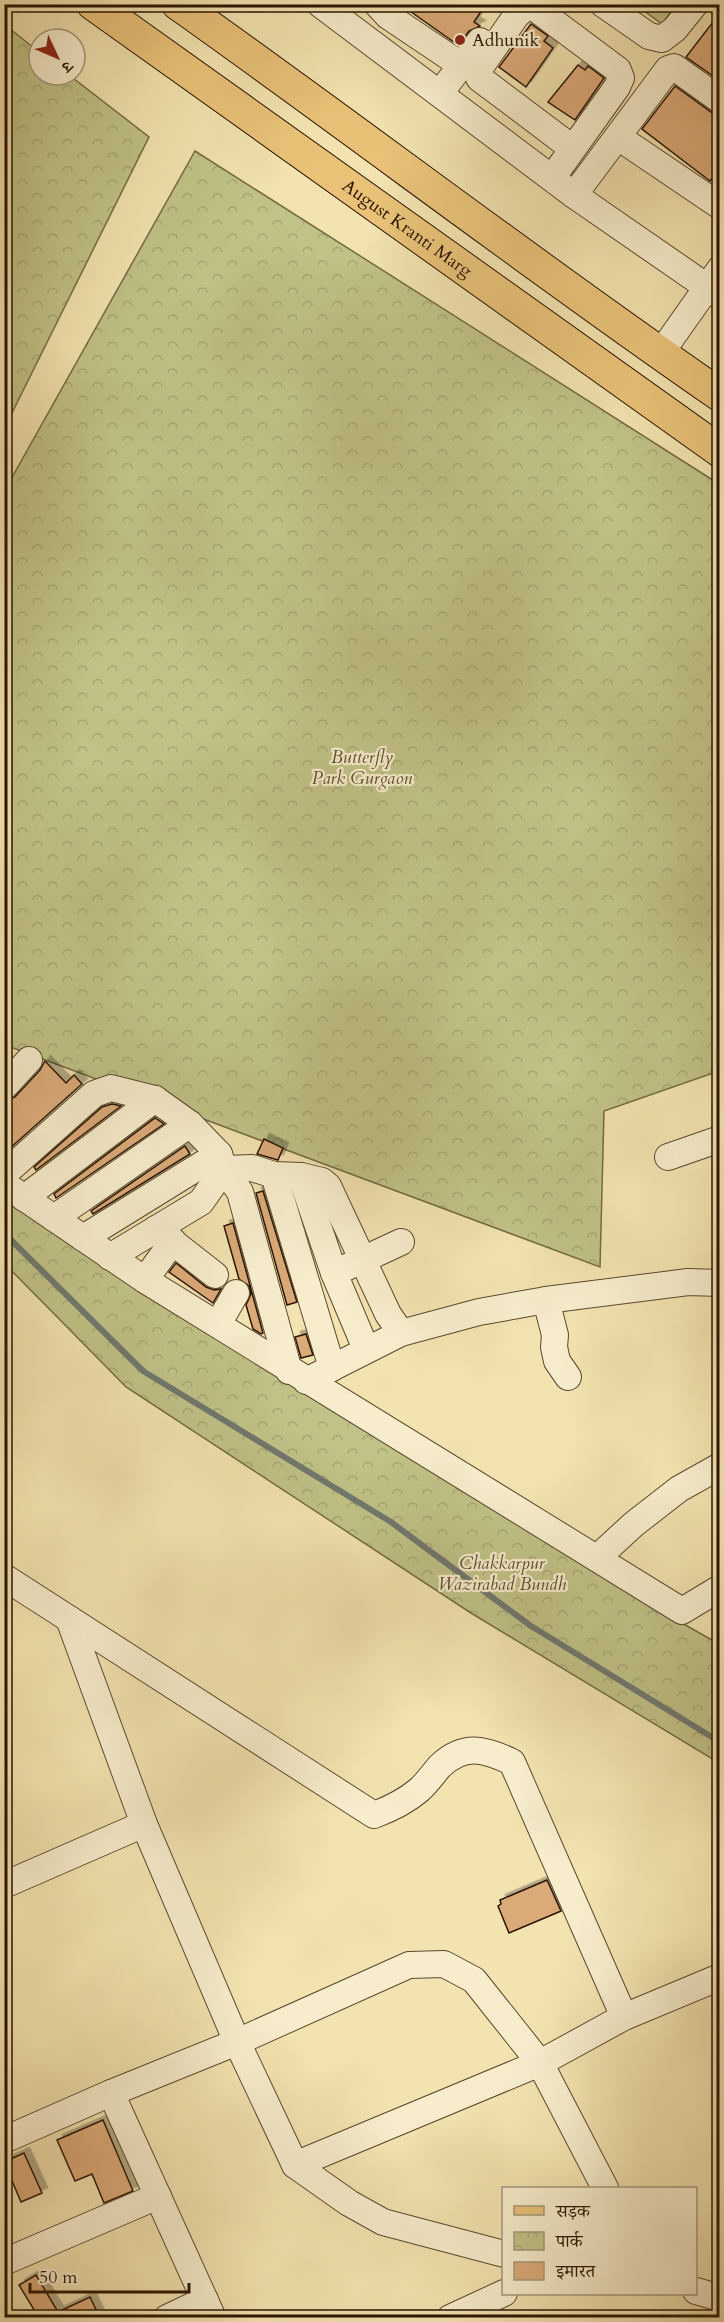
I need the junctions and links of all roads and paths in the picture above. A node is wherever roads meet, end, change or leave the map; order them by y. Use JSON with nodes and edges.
{"nodes":[{"id":1,"x":93,"y":4,"type":"edge"},
{"id":2,"x":178,"y":4,"type":"edge"},
{"id":3,"x":377,"y":4,"type":"edge"},
{"id":4,"x":504,"y":4,"type":"edge"},
{"id":5,"x":603,"y":4,"type":"edge"},
{"id":6,"x":695,"y":4,"type":"edge"},
{"id":7,"x":712,"y":4,"type":"edge"},
{"id":8,"x":321,"y":5,"type":"edge"},
{"id":9,"x":212,"y":28,"type":"junction"},
{"id":10,"x":687,"y":39,"type":"dead end"},
{"id":11,"x":461,"y":65,"type":"junction"},
{"id":12,"x":182,"y":68,"type":"junction"},
{"id":13,"x":440,"y":93,"type":"junction"},
{"id":14,"x":720,"y":99,"type":"edge"},
{"id":15,"x":618,"y":137,"type":"junction"},
{"id":16,"x":572,"y":148,"type":"junction"},
{"id":17,"x":552,"y":178,"type":"junction"},
{"id":18,"x":574,"y":195,"type":"junction"},
{"id":19,"x":720,"y":206,"type":"edge"},
{"id":20,"x":715,"y":284,"type":"edge"},
{"id":21,"x":660,"y":354,"type":"junction"},
{"id":22,"x":720,"y":396,"type":"edge"},
{"id":23,"x":720,"y":451,"type":"edge"},
{"id":24,"x":29,"y":1060,"type":"dead end"},
{"id":25,"x":4,"y":1087,"type":"edge"},
{"id":26,"x":155,"y":1100,"type":"junction"},
{"id":27,"x":190,"y":1124,"type":"junction"},
{"id":28,"x":720,"y":1139,"type":"edge"},
{"id":29,"x":668,"y":1156,"type":"dead end"},
{"id":30,"x":221,"y":1162,"type":"junction"},
{"id":31,"x":4,"y":1174,"type":"edge"},
{"id":32,"x":274,"y":1175,"type":"junction"},
{"id":33,"x":301,"y":1176,"type":"junction"},
{"id":34,"x":14,"y":1191,"type":"edge"},
{"id":35,"x":54,"y":1218,"type":"junction"},
{"id":36,"x":164,"y":1235,"type":"junction"},
{"id":37,"x":83,"y":1238,"type":"junction"},
{"id":38,"x":401,"y":1242,"type":"dead end"},
{"id":39,"x":110,"y":1257,"type":"junction"},
{"id":40,"x":364,"y":1259,"type":"junction"},
{"id":41,"x":334,"y":1273,"type":"junction"},
{"id":42,"x":215,"y":1275,"type":"dead end"},
{"id":43,"x":145,"y":1281,"type":"junction"},
{"id":44,"x":720,"y":1283,"type":"edge"},
{"id":45,"x":236,"y":1293,"type":"dead end"},
{"id":46,"x":546,"y":1300,"type":"junction"},
{"id":47,"x":218,"y":1324,"type":"junction"},
{"id":48,"x":401,"y":1333,"type":"junction"},
{"id":49,"x":366,"y":1349,"type":"junction"},
{"id":50,"x":332,"y":1368,"type":"junction"},
{"id":51,"x":297,"y":1376,"type":"junction"},
{"id":52,"x":568,"y":1377,"type":"dead end"},
{"id":53,"x":720,"y":1467,"type":"edge"},
{"id":54,"x":597,"y":1558,"type":"junction"},
{"id":55,"x":4,"y":1577,"type":"edge"},
{"id":56,"x":720,"y":1588,"type":"edge"},
{"id":57,"x":69,"y":1619,"type":"junction"},
{"id":58,"x":144,"y":1824,"type":"junction"},
{"id":59,"x":4,"y":1885,"type":"edge"},
{"id":60,"x":720,"y":1977,"type":"edge"},
{"id":61,"x":624,"y":2017,"type":"junction"},
{"id":62,"x":237,"y":2042,"type":"junction"},
{"id":63,"x":540,"y":2063,"type":"junction"},
{"id":64,"x":111,"y":2092,"type":"junction"},
{"id":65,"x":7,"y":2131,"type":"edge"},
{"id":66,"x":296,"y":2165,"type":"junction"},
{"id":67,"x":604,"y":2187,"type":"edge"},
{"id":68,"x":158,"y":2196,"type":"junction"},
{"id":69,"x":502,"y":2253,"type":"edge"},
{"id":70,"x":4,"y":2262,"type":"edge"},
{"id":71,"x":697,"y":2291,"type":"edge"},
{"id":72,"x":502,"y":2294,"type":"edge"},
{"id":73,"x":720,"y":2298,"type":"edge"},
{"id":74,"x":209,"y":2309,"type":"edge"},
{"id":75,"x":167,"y":2318,"type":"edge"},
{"id":76,"x":450,"y":2318,"type":"edge"}],
"edges":[{"from":1,"to":12,"type":"main road","name":"August Kranti Marg"},
{"from":2,"to":9,"type":"main road"},
{"from":3,"to":11,"type":"street"},
{"from":4,"to":11,"type":"street"},
{"from":5,"to":6,"type":"street"},
{"from":7,"to":10,"type":"street"},
{"from":8,"to":13,"type":"street"},
{"from":9,"to":12,"type":"main road"},
{"from":9,"to":21,"type":"main road"},
{"from":11,"to":13,"type":"street"},
{"from":12,"to":23,"type":"main road","name":"August Kranti Marg"},
{"from":13,"to":17,"type":"street"},
{"from":14,"to":15,"type":"street"},
{"from":15,"to":18,"type":"street"},
{"from":15,"to":19,"type":"street"},
{"from":16,"to":16,"type":"street"},
{"from":16,"to":17,"type":"street"},
{"from":17,"to":18,"type":"street"},
{"from":18,"to":20,"type":"street"},
{"from":20,"to":21,"type":"street"},
{"from":21,"to":22,"type":"main road"},
{"from":24,"to":25,"type":"street"},
{"from":26,"to":27,"type":"street"},
{"from":26,"to":31,"type":"street"},
{"from":26,"to":34,"type":"street"},
{"from":27,"to":30,"type":"street"},
{"from":27,"to":35,"type":"street"},
{"from":28,"to":29,"type":"street"},
{"from":30,"to":32,"type":"street"},
{"from":30,"to":36,"type":"street"},
{"from":30,"to":37,"type":"street"},
{"from":30,"to":51,"type":"street"},
{"from":32,"to":33,"type":"street"},
{"from":32,"to":50,"type":"street"},
{"from":33,"to":40,"type":"street"},
{"from":33,"to":41,"type":"street"},
{"from":34,"to":35,"type":"street"},
{"from":35,"to":37,"type":"street"},
{"from":36,"to":39,"type":"street"},
{"from":36,"to":42,"type":"street"},
{"from":36,"to":43,"type":"street"},
{"from":37,"to":39,"type":"street"},
{"from":38,"to":40,"type":"street"},
{"from":39,"to":43,"type":"street"},
{"from":40,"to":41,"type":"street"},
{"from":40,"to":48,"type":"street"},
{"from":41,"to":49,"type":"street"},
{"from":43,"to":47,"type":"street"},
{"from":44,"to":46,"type":"street"},
{"from":45,"to":47,"type":"street"},
{"from":46,"to":48,"type":"street"},
{"from":46,"to":52,"type":"street"},
{"from":47,"to":51,"type":"street"},
{"from":48,"to":49,"type":"street"},
{"from":49,"to":50,"type":"street"},
{"from":50,"to":51,"type":"street"},
{"from":51,"to":54,"type":"street"},
{"from":53,"to":54,"type":"street"},
{"from":54,"to":56,"type":"street"},
{"from":55,"to":57,"type":"street"},
{"from":57,"to":58,"type":"street"},
{"from":57,"to":61,"type":"street"},
{"from":58,"to":59,"type":"street"},
{"from":58,"to":62,"type":"street"},
{"from":60,"to":61,"type":"street"},
{"from":61,"to":63,"type":"street"},
{"from":62,"to":63,"type":"street"},
{"from":62,"to":64,"type":"street"},
{"from":62,"to":66,"type":"street"},
{"from":63,"to":66,"type":"street"},
{"from":63,"to":67,"type":"street"},
{"from":64,"to":65,"type":"street"},
{"from":64,"to":68,"type":"street"},
{"from":66,"to":69,"type":"street"},
{"from":68,"to":70,"type":"street"},
{"from":68,"to":74,"type":"street"},
{"from":71,"to":73,"type":"street"},
{"from":72,"to":76,"type":"street"},
{"from":74,"to":75,"type":"street"}]}
